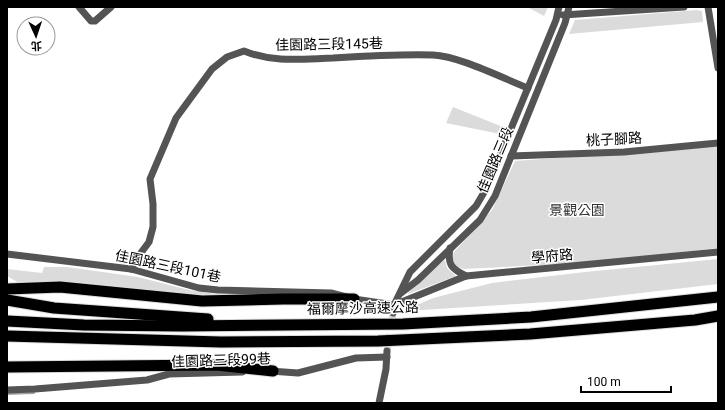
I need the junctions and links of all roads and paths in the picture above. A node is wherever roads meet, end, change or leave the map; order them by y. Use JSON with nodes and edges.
{"nodes":[{"id":1,"x":79,"y":7,"type":"edge"},
{"id":2,"x":111,"y":7,"type":"edge"},
{"id":3,"x":569,"y":7,"type":"edge"},
{"id":4,"x":575,"y":7,"type":"edge"},
{"id":5,"x":684,"y":7,"type":"edge"},
{"id":6,"x":708,"y":7,"type":"edge"},
{"id":7,"x":558,"y":10,"type":"edge"},
{"id":8,"x":567,"y":16,"type":"junction"},
{"id":9,"x":718,"y":68,"type":"edge"},
{"id":10,"x":528,"y":88,"type":"junction"},
{"id":11,"x":718,"y":143,"type":"edge"},
{"id":12,"x":511,"y":156,"type":"junction"},
{"id":13,"x":450,"y":248,"type":"junction"},
{"id":14,"x":718,"y":252,"type":"edge"},
{"id":15,"x":7,"y":254,"type":"edge"},
{"id":16,"x":131,"y":270,"type":"junction"},
{"id":17,"x":466,"y":276,"type":"junction"},
{"id":18,"x":7,"y":288,"type":"edge"},
{"id":19,"x":399,"y":295,"type":"junction"},
{"id":20,"x":718,"y":297,"type":"edge"},
{"id":21,"x":354,"y":299,"type":"junction"},
{"id":22,"x":7,"y":300,"type":"edge"},
{"id":23,"x":394,"y":305,"type":"junction"},
{"id":24,"x":393,"y":313,"type":"tunnel mouth"},
{"id":25,"x":718,"y":316,"type":"edge"},
{"id":26,"x":7,"y":321,"type":"edge"},
{"id":27,"x":300,"y":324,"type":"junction"},
{"id":28,"x":7,"y":336,"type":"edge"},
{"id":29,"x":221,"y":342,"type":"junction"},
{"id":30,"x":7,"y":344,"type":"edge"},
{"id":31,"x":7,"y":367,"type":"edge"},
{"id":32,"x":273,"y":371,"type":"junction"},
{"id":33,"x":7,"y":390,"type":"edge"},
{"id":34,"x":379,"y":403,"type":"edge"}],
"edges":[{"from":1,"to":2,"type":"street"},
{"from":3,"to":4,"type":"street"},
{"from":3,"to":7,"type":"street"},
{"from":3,"to":8,"type":"street","name":"佳園路三段"},
{"from":5,"to":8,"type":"street"},
{"from":6,"to":9,"type":"street"},
{"from":7,"to":8,"type":"street"},
{"from":7,"to":10,"type":"street","name":"佳園路三段"},
{"from":8,"to":12,"type":"street","name":"佳園路三段"},
{"from":10,"to":16,"type":"street","name":"佳園路三段145巷"},
{"from":10,"to":19,"type":"street","name":"佳園路三段"},
{"from":11,"to":12,"type":"street","name":"桃子腳路"},
{"from":12,"to":13,"type":"street","name":"佳園路三段"},
{"from":13,"to":17,"type":"street"},
{"from":13,"to":19,"type":"street","name":"佳園路三段"},
{"from":14,"to":17,"type":"street","name":"學府路"},
{"from":15,"to":16,"type":"street","name":"佳園路三段101巷"},
{"from":16,"to":21,"type":"street","name":"佳園路三段101巷"},
{"from":17,"to":23,"type":"street","name":"學府路"},
{"from":18,"to":21,"type":"highway"},
{"from":19,"to":23,"type":"street","name":"佳園路三段"},
{"from":20,"to":27,"type":"highway","name":"福爾摩沙高速公路"},
{"from":21,"to":23,"type":"street","name":"佳園路三段101巷"},
{"from":22,"to":27,"type":"highway"},
{"from":23,"to":24,"type":"street","name":"佳園路三段"},
{"from":25,"to":29,"type":"highway"},
{"from":26,"to":27,"type":"highway","name":"福爾摩沙高速公路"},
{"from":28,"to":29,"type":"highway"},
{"from":29,"to":30,"type":"highway"},
{"from":31,"to":32,"type":"highway"},
{"from":32,"to":33,"type":"street","name":"佳園路三段99巷"},
{"from":32,"to":34,"type":"street","name":"佳園路三段99巷"}]}
